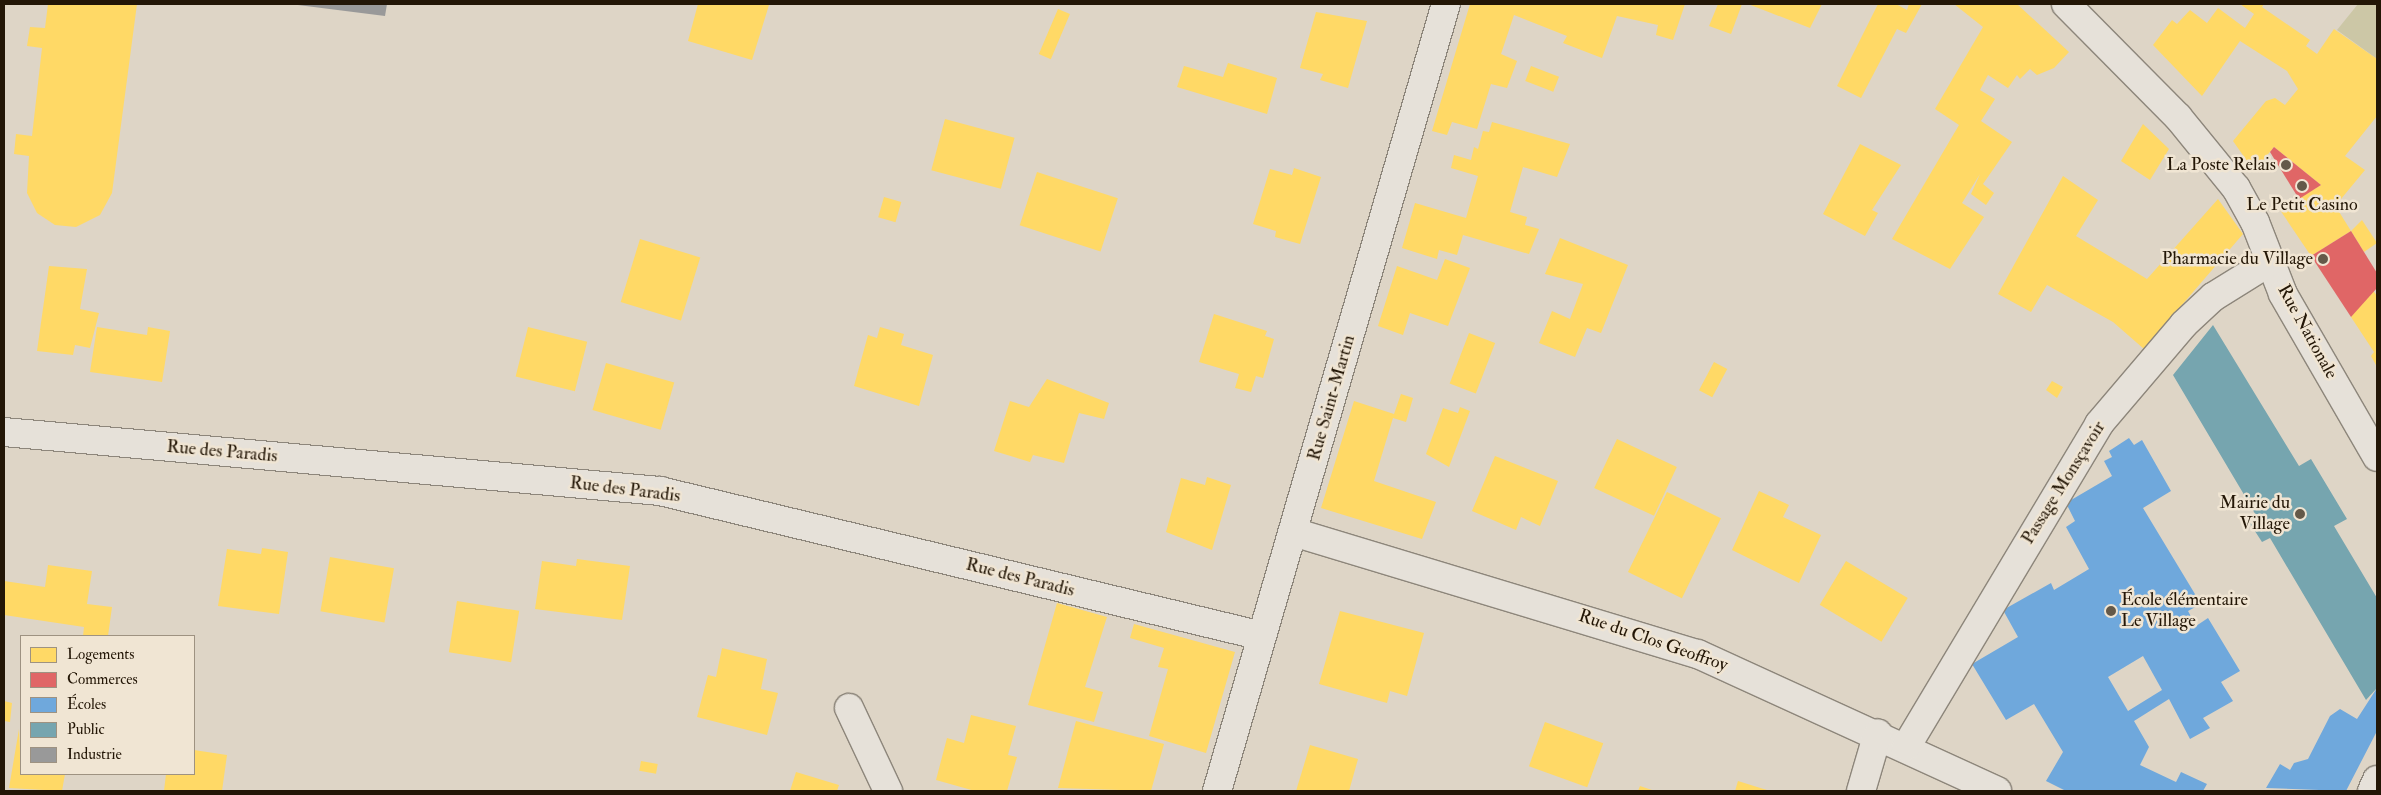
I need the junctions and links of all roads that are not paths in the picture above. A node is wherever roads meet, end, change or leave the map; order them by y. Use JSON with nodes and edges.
{"nodes":[{"id":1,"x":1446,"y":4,"type":"edge"},
{"id":2,"x":2066,"y":4,"type":"edge"},
{"id":3,"x":2271,"y":261,"type":"junction"},
{"id":4,"x":4,"y":432,"type":"edge"},
{"id":5,"x":2377,"y":457,"type":"edge"},
{"id":6,"x":1293,"y":532,"type":"junction"},
{"id":7,"x":1262,"y":636,"type":"junction"},
{"id":8,"x":849,"y":708,"type":"dead end"},
{"id":9,"x":1878,"y":734,"type":"junction"},
{"id":10,"x":1906,"y":747,"type":"junction"},
{"id":11,"x":2377,"y":780,"type":"edge"},
{"id":12,"x":888,"y":791,"type":"edge"},
{"id":13,"x":1217,"y":791,"type":"edge"},
{"id":14,"x":1861,"y":791,"type":"edge"},
{"id":15,"x":1997,"y":791,"type":"edge"},
{"id":16,"x":2372,"y":791,"type":"edge"}],
"edges":[{"from":1,"to":6,"type":"street","name":"Rue Saint-Martin"},
{"from":2,"to":3,"type":"street","name":"Rue Nationale"},
{"from":3,"to":5,"type":"street","name":"Rue Nationale"},
{"from":3,"to":10,"type":"street","name":"Passage Monsçavoir"},
{"from":4,"to":7,"type":"street","name":"Rue des Paradis"},
{"from":6,"to":7,"type":"street","name":"Rue Saint-Martin"},
{"from":6,"to":9,"type":"street","name":"Rue du Clos Geoffroy"},
{"from":7,"to":13,"type":"street","name":"Rue Saint-Martin"},
{"from":8,"to":12,"type":"street"},
{"from":9,"to":10,"type":"street","name":"Rue du Clos Geoffroy"},
{"from":9,"to":14,"type":"street"},
{"from":10,"to":15,"type":"street","name":"Rue du Clos Geoffroy"},
{"from":11,"to":16,"type":"street"}]}
